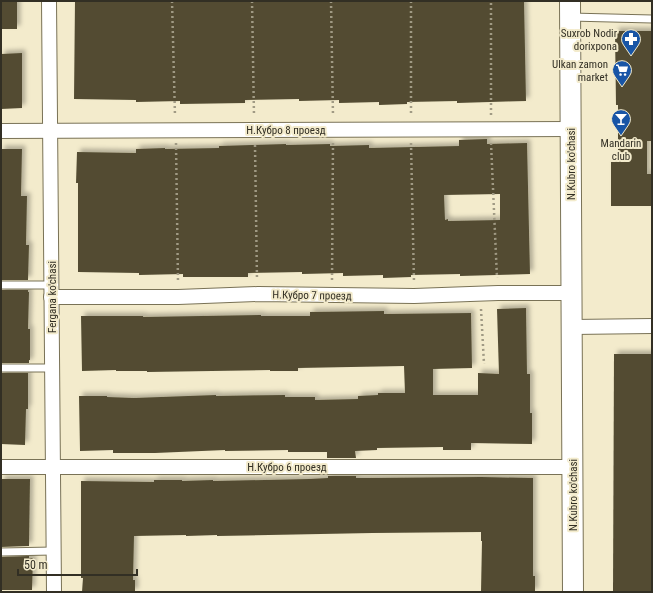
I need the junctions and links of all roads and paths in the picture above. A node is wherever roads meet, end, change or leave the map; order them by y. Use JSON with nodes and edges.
{"nodes":[{"id":1,"x":49,"y":1,"type":"edge"},
{"id":2,"x":172,"y":1,"type":"edge"},
{"id":3,"x":252,"y":1,"type":"edge"},
{"id":4,"x":331,"y":1,"type":"edge"},
{"id":5,"x":411,"y":1,"type":"edge"},
{"id":6,"x":491,"y":1,"type":"edge"},
{"id":7,"x":570,"y":9,"type":"edge"},
{"id":8,"x":652,"y":19,"type":"edge"},
{"id":9,"x":491,"y":129,"type":"junction"},
{"id":10,"x":571,"y":129,"type":"junction"},
{"id":11,"x":50,"y":130,"type":"junction"},
{"id":12,"x":176,"y":130,"type":"junction"},
{"id":13,"x":255,"y":130,"type":"junction"},
{"id":14,"x":333,"y":130,"type":"junction"},
{"id":15,"x":411,"y":130,"type":"junction"},
{"id":16,"x":1,"y":131,"type":"edge"},
{"id":17,"x":1,"y":285,"type":"edge"},
{"id":18,"x":51,"y":291,"type":"junction"},
{"id":19,"x":498,"y":293,"type":"junction"},
{"id":20,"x":572,"y":293,"type":"junction"},
{"id":21,"x":258,"y":294,"type":"junction"},
{"id":22,"x":480,"y":294,"type":"junction"},
{"id":23,"x":332,"y":295,"type":"junction"},
{"id":24,"x":414,"y":296,"type":"junction"},
{"id":25,"x":178,"y":297,"type":"junction"},
{"id":26,"x":652,"y":326,"type":"edge"},
{"id":27,"x":572,"y":327,"type":"junction"},
{"id":28,"x":484,"y":364,"type":"dead end"},
{"id":29,"x":1,"y":368,"type":"edge"},
{"id":30,"x":52,"y":368,"type":"junction"},
{"id":31,"x":1,"y":467,"type":"edge"},
{"id":32,"x":53,"y":467,"type":"junction"},
{"id":33,"x":572,"y":467,"type":"junction"},
{"id":34,"x":53,"y":551,"type":"junction"},
{"id":35,"x":1,"y":552,"type":"edge"},
{"id":36,"x":54,"y":592,"type":"edge"},
{"id":37,"x":573,"y":592,"type":"edge"}],
"edges":[{"from":1,"to":11,"type":"street","name":"Fergana ko'chasi"},
{"from":2,"to":12,"type":"path"},
{"from":3,"to":13,"type":"path"},
{"from":4,"to":14,"type":"path"},
{"from":5,"to":15,"type":"path"},
{"from":6,"to":9,"type":"path"},
{"from":7,"to":8,"type":"lane"},
{"from":7,"to":10,"type":"street","name":"N.Kubro ko'chasi"},
{"from":9,"to":10,"type":"street","name":"Н.Кубро 8 проезд"},
{"from":9,"to":15,"type":"street","name":"Н.Кубро 8 проезд"},
{"from":9,"to":19,"type":"path"},
{"from":10,"to":20,"type":"street","name":"N.Kubro ko'chasi"},
{"from":11,"to":12,"type":"street","name":"Н.Кубро 8 проезд"},
{"from":11,"to":16,"type":"street","name":"Н.Кубро 8 проезд"},
{"from":11,"to":18,"type":"street","name":"Fergana ko'chasi"},
{"from":12,"to":13,"type":"street","name":"Н.Кубро 8 проезд"},
{"from":12,"to":25,"type":"path"},
{"from":13,"to":14,"type":"street","name":"Н.Кубро 8 проезд"},
{"from":13,"to":21,"type":"path"},
{"from":14,"to":15,"type":"street","name":"Н.Кубро 8 проезд"},
{"from":14,"to":23,"type":"path"},
{"from":15,"to":24,"type":"path"},
{"from":17,"to":18,"type":"lane"},
{"from":18,"to":25,"type":"street","name":"Н.Кубро 7 проезд"},
{"from":18,"to":30,"type":"street","name":"Fergana ko'chasi"},
{"from":19,"to":20,"type":"street","name":"Н.Кубро 7 проезд"},
{"from":19,"to":22,"type":"street","name":"Н.Кубро 7 проезд"},
{"from":20,"to":27,"type":"street","name":"N.Kubro ko'chasi"},
{"from":21,"to":23,"type":"street","name":"Н.Кубро 7 проезд"},
{"from":21,"to":25,"type":"street","name":"Н.Кубро 7 проезд"},
{"from":22,"to":24,"type":"street","name":"Н.Кубро 7 проезд"},
{"from":22,"to":28,"type":"path"},
{"from":23,"to":24,"type":"street","name":"Н.Кубро 7 проезд"},
{"from":26,"to":27,"type":"street"},
{"from":27,"to":33,"type":"street","name":"N.Kubro ko'chasi"},
{"from":29,"to":30,"type":"lane"},
{"from":30,"to":32,"type":"street","name":"Fergana ko'chasi"},
{"from":31,"to":32,"type":"street","name":"Н.Кубро 6 проезд"},
{"from":32,"to":33,"type":"street","name":"Н.Кубро 6 проезд"},
{"from":32,"to":34,"type":"street","name":"Fergana ko'chasi"},
{"from":33,"to":37,"type":"street","name":"N.Kubro ko'chasi"},
{"from":34,"to":35,"type":"lane"},
{"from":34,"to":36,"type":"street","name":"Fergana ko'chasi"}]}
